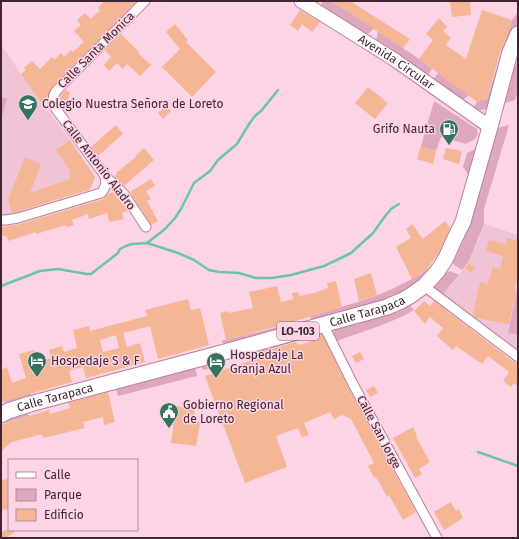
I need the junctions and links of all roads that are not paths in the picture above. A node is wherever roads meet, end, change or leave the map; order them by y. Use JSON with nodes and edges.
{"nodes":[{"id":1,"x":145,"y":1,"type":"edge"},
{"id":2,"x":301,"y":1,"type":"edge"},
{"id":3,"x":518,"y":34,"type":"edge"},
{"id":4,"x":53,"y":102,"type":"joint"},
{"id":5,"x":490,"y":127,"type":"junction"},
{"id":6,"x":105,"y":176,"type":"junction"},
{"id":7,"x":4,"y":220,"type":"edge"},
{"id":8,"x":146,"y":228,"type":"dead end"},
{"id":9,"x":424,"y":286,"type":"junction"},
{"id":10,"x":323,"y":324,"type":"junction"},
{"id":11,"x":518,"y":357,"type":"edge"},
{"id":12,"x":1,"y":415,"type":"edge"},
{"id":13,"x":437,"y":538,"type":"edge"}],
"edges":[{"from":1,"to":4,"type":"street","name":"Calle Santa Monica"},
{"from":2,"to":5,"type":"street","name":"Avenida Circular"},
{"from":3,"to":5,"type":"main road","number":"LO-103"},
{"from":4,"to":6,"type":"street","name":"Calle Antonio Aladro"},
{"from":5,"to":9,"type":"main road","name":"Calle Tarapaca","number":"LO-103"},
{"from":6,"to":7,"type":"street"},
{"from":6,"to":8,"type":"street","name":"Calle Antonio Aladro"},
{"from":9,"to":10,"type":"main road","name":"Calle Tarapaca","number":"LO-103"},
{"from":9,"to":11,"type":"street"},
{"from":10,"to":12,"type":"main road","name":"Calle Tarapaca","number":"LO-103"},
{"from":10,"to":13,"type":"street","name":"Calle San Jorge"}]}
